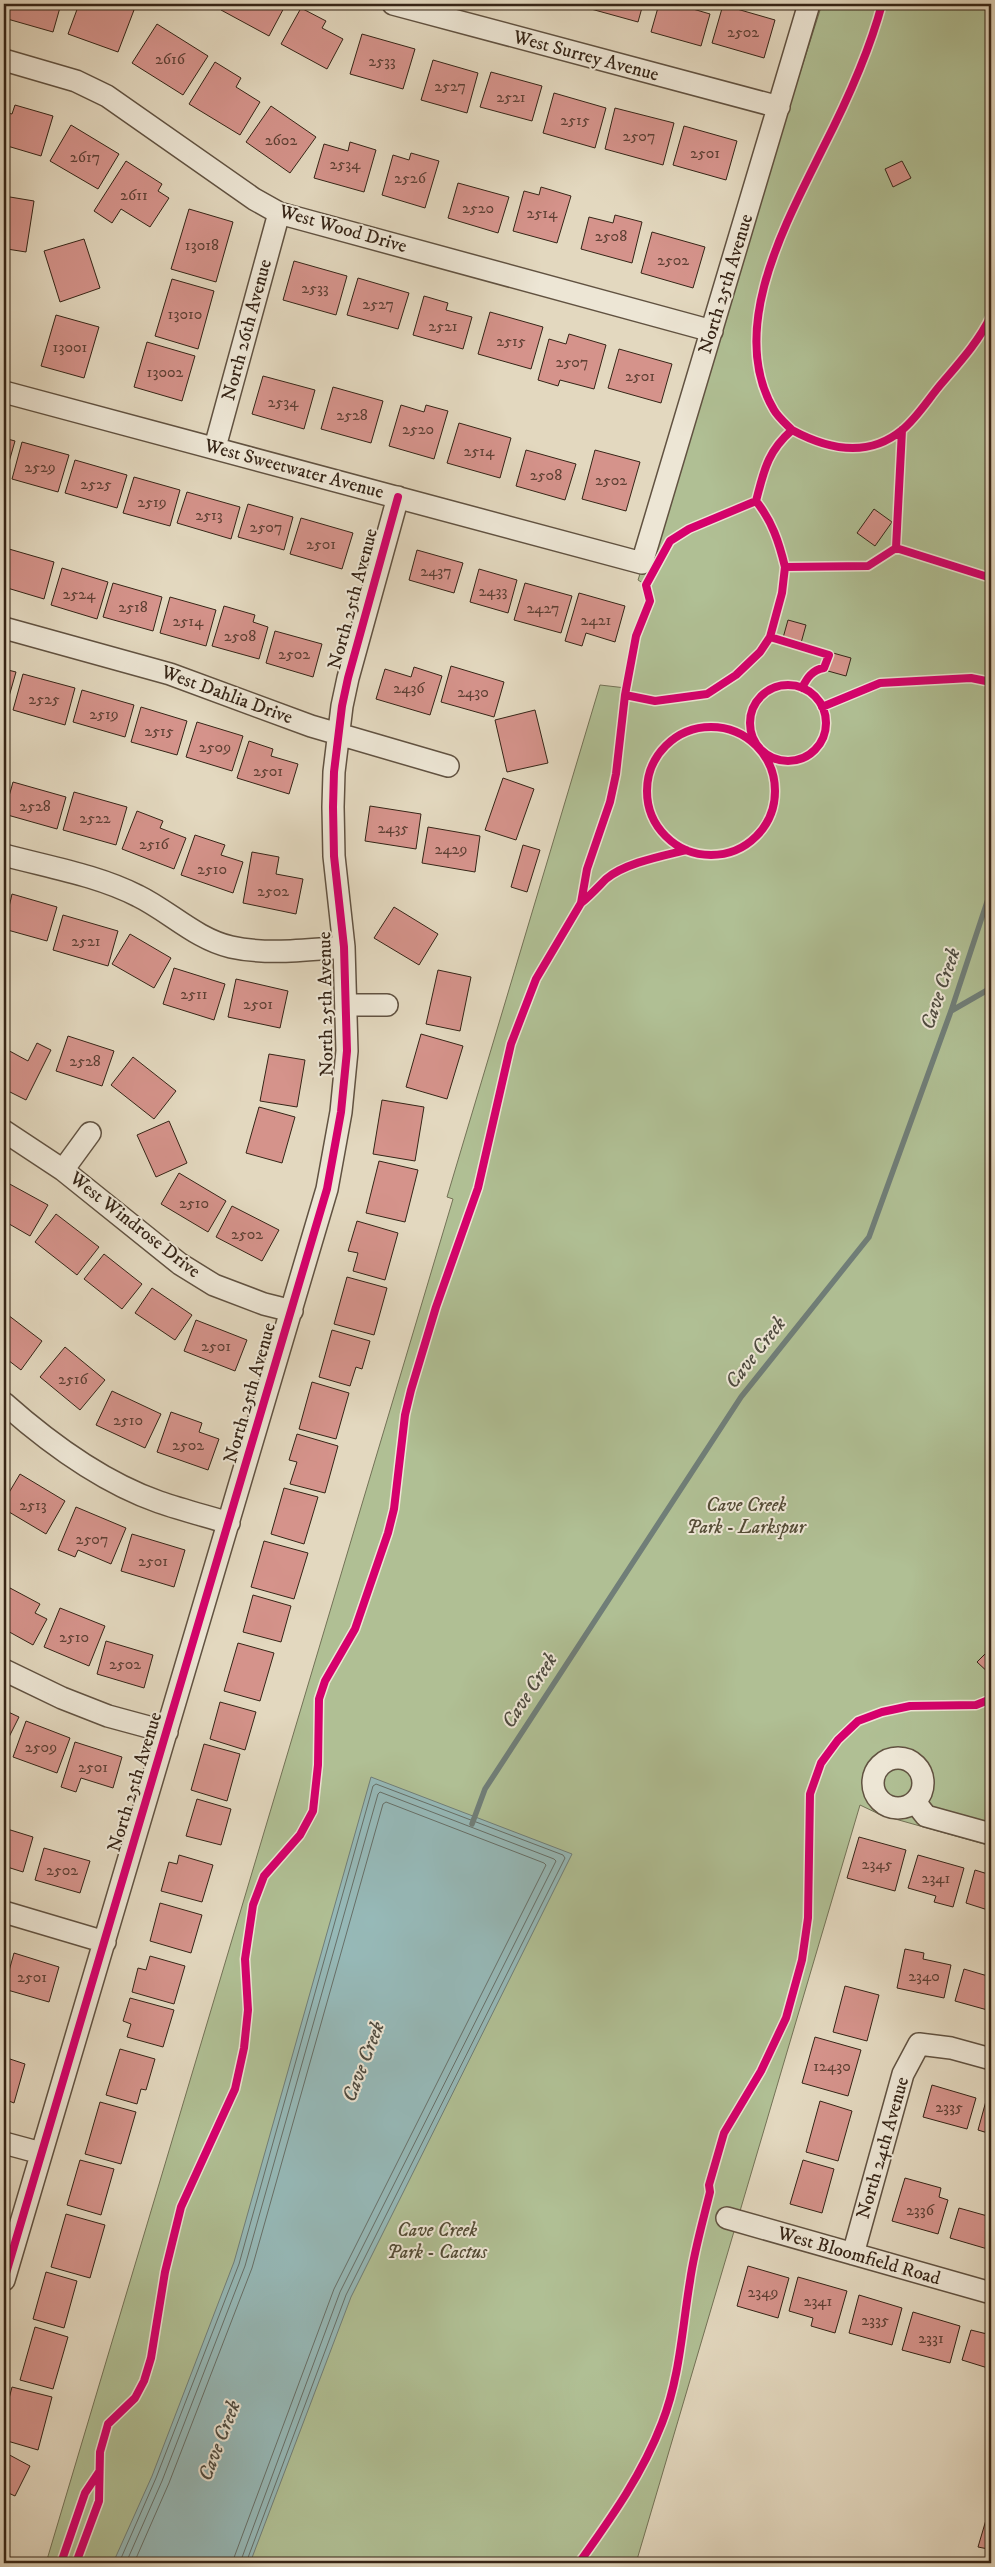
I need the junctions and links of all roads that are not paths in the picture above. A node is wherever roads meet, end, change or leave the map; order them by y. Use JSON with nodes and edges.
{"nodes":[{"id":1,"x":393,"y":4,"type":"edge"},
{"id":2,"x":809,"y":4,"type":"edge"},
{"id":3,"x":4,"y":60,"type":"edge"},
{"id":4,"x":779,"y":107,"type":"junction"},
{"id":5,"x":278,"y":213,"type":"junction"},
{"id":6,"x":712,"y":331,"type":"junction"},
{"id":7,"x":4,"y":392,"type":"edge"},
{"id":8,"x":215,"y":447,"type":"junction"},
{"id":9,"x":398,"y":497,"type":"junction"},
{"id":10,"x":642,"y":563,"type":"joint"},
{"id":11,"x":4,"y":628,"type":"edge"},
{"id":12,"x":339,"y":734,"type":"junction"},
{"id":13,"x":448,"y":766,"type":"dead end"},
{"id":14,"x":4,"y":855,"type":"edge"},
{"id":15,"x":344,"y":947,"type":"junction"},
{"id":16,"x":346,"y":1004,"type":"junction"},
{"id":17,"x":387,"y":1005,"type":"dead end"},
{"id":18,"x":4,"y":1131,"type":"edge"},
{"id":19,"x":90,"y":1133,"type":"dead end"},
{"id":20,"x":63,"y":1170,"type":"junction"},
{"id":21,"x":292,"y":1311,"type":"junction"},
{"id":22,"x":4,"y":1403,"type":"edge"},
{"id":23,"x":229,"y":1522,"type":"junction"},
{"id":24,"x":4,"y":1670,"type":"edge"},
{"id":25,"x":167,"y":1732,"type":"junction"},
{"id":26,"x":915,"y":1802,"type":"dead end"},
{"id":27,"x":991,"y":1834,"type":"edge"},
{"id":28,"x":4,"y":1912,"type":"edge"},
{"id":29,"x":105,"y":1942,"type":"junction"},
{"id":30,"x":991,"y":2059,"type":"edge"},
{"id":31,"x":4,"y":2143,"type":"edge"},
{"id":32,"x":41,"y":2154,"type":"junction"},
{"id":33,"x":728,"y":2218,"type":"dead end"},
{"id":34,"x":853,"y":2254,"type":"junction"},
{"id":35,"x":4,"y":2280,"type":"edge"},
{"id":36,"x":991,"y":2293,"type":"edge"}],
"edges":[{"from":1,"to":4,"type":"street","name":"West Surrey Avenue"},
{"from":2,"to":4,"type":"street","name":"North 25th Avenue"},
{"from":3,"to":5,"type":"street","name":"West Wood Drive"},
{"from":4,"to":6,"type":"street","name":"North 25th Avenue"},
{"from":5,"to":6,"type":"street","name":"West Wood Drive"},
{"from":5,"to":8,"type":"street","name":"North 26th Avenue"},
{"from":6,"to":10,"type":"street","name":"North 25th Avenue"},
{"from":7,"to":8,"type":"street","name":"West Sweetwater Avenue"},
{"from":8,"to":9,"type":"street","name":"West Sweetwater Avenue"},
{"from":9,"to":10,"type":"street","name":"West Sweetwater Avenue"},
{"from":9,"to":12,"type":"street","name":"North 25th Avenue"},
{"from":11,"to":12,"type":"street","name":"West Dahlia Drive"},
{"from":12,"to":13,"type":"street","name":"West Dahlia Drive"},
{"from":12,"to":15,"type":"street","name":"North 25th Avenue"},
{"from":14,"to":15,"type":"street"},
{"from":15,"to":16,"type":"street","name":"North 25th Avenue"},
{"from":16,"to":17,"type":"street","name":"North 25th Avenue"},
{"from":16,"to":21,"type":"street","name":"North 25th Avenue"},
{"from":18,"to":20,"type":"street","name":"West Windrose Drive"},
{"from":19,"to":20,"type":"street","name":"West Windrose Drive"},
{"from":20,"to":21,"type":"street","name":"West Windrose Drive"},
{"from":21,"to":23,"type":"street","name":"North 25th Avenue"},
{"from":22,"to":23,"type":"street"},
{"from":23,"to":25,"type":"street","name":"North 25th Avenue"},
{"from":24,"to":25,"type":"street"},
{"from":25,"to":29,"type":"street","name":"North 25th Avenue"},
{"from":26,"to":27,"type":"street"},
{"from":28,"to":29,"type":"street"},
{"from":29,"to":32,"type":"street","name":"North 25th Avenue"},
{"from":30,"to":34,"type":"street","name":"North 24th Avenue"},
{"from":31,"to":32,"type":"street"},
{"from":32,"to":35,"type":"street","name":"North 25th Avenue"},
{"from":33,"to":34,"type":"street","name":"West Bloomfield Road"},
{"from":34,"to":36,"type":"street","name":"West Bloomfield Road"}]}
